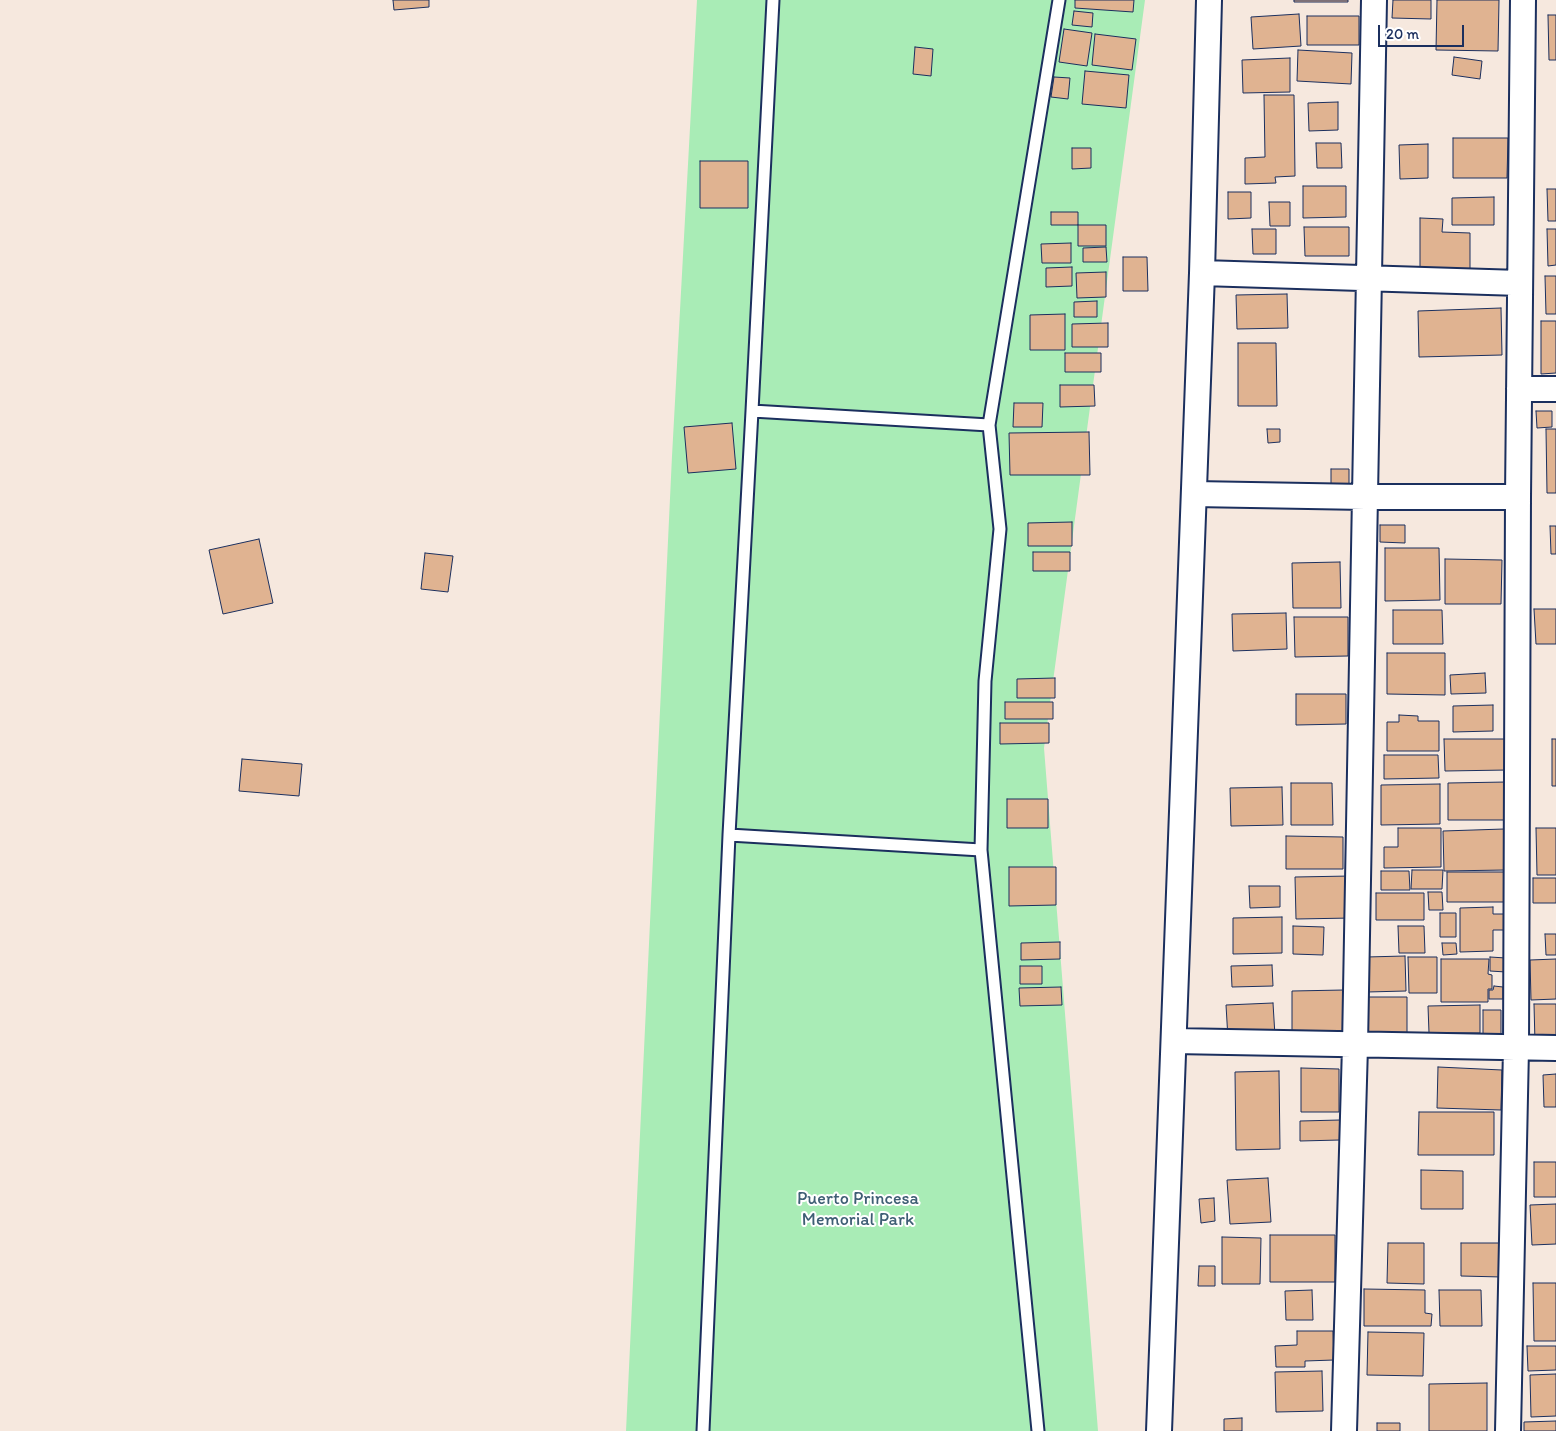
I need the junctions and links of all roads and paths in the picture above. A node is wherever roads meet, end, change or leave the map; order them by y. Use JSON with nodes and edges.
{"nodes":[{"id":1,"x":773,"y":0,"type":"edge"},
{"id":2,"x":1060,"y":0,"type":"edge"},
{"id":3,"x":1209,"y":0,"type":"edge"},
{"id":4,"x":1374,"y":0,"type":"edge"},
{"id":5,"x":1523,"y":0,"type":"edge"},
{"id":6,"x":1202,"y":273,"type":"junction"},
{"id":7,"x":1368,"y":278,"type":"junction"},
{"id":8,"x":1520,"y":283,"type":"junction"},
{"id":9,"x":1519,"y":389,"type":"junction"},
{"id":10,"x":1556,"y":389,"type":"edge"},
{"id":11,"x":752,"y":412,"type":"junction"},
{"id":12,"x":989,"y":425,"type":"junction"},
{"id":13,"x":1194,"y":494,"type":"junction"},
{"id":14,"x":1365,"y":497,"type":"junction"},
{"id":15,"x":1518,"y":497,"type":"junction"},
{"id":16,"x":728,"y":835,"type":"junction"},
{"id":17,"x":981,"y":850,"type":"junction"},
{"id":18,"x":1174,"y":1041,"type":"junction"},
{"id":19,"x":1354,"y":1046,"type":"junction"},
{"id":20,"x":1516,"y":1048,"type":"junction"},
{"id":21,"x":1556,"y":1048,"type":"edge"},
{"id":22,"x":703,"y":1431,"type":"edge"},
{"id":23,"x":1038,"y":1431,"type":"edge"},
{"id":24,"x":1159,"y":1431,"type":"edge"},
{"id":25,"x":1344,"y":1431,"type":"edge"},
{"id":26,"x":1508,"y":1431,"type":"edge"}],
"edges":[{"from":1,"to":11,"type":"lane"},
{"from":2,"to":12,"type":"lane"},
{"from":3,"to":6,"type":"street"},
{"from":4,"to":7,"type":"street"},
{"from":5,"to":8,"type":"street"},
{"from":6,"to":7,"type":"street"},
{"from":6,"to":13,"type":"street"},
{"from":7,"to":8,"type":"street"},
{"from":7,"to":14,"type":"street"},
{"from":8,"to":9,"type":"street"},
{"from":9,"to":10,"type":"street"},
{"from":9,"to":15,"type":"street"},
{"from":11,"to":12,"type":"lane"},
{"from":11,"to":16,"type":"lane"},
{"from":12,"to":17,"type":"lane"},
{"from":13,"to":14,"type":"street"},
{"from":13,"to":18,"type":"street"},
{"from":14,"to":15,"type":"street"},
{"from":14,"to":19,"type":"street"},
{"from":15,"to":20,"type":"street"},
{"from":16,"to":17,"type":"lane"},
{"from":16,"to":22,"type":"lane"},
{"from":17,"to":23,"type":"lane"},
{"from":18,"to":19,"type":"street"},
{"from":18,"to":24,"type":"street"},
{"from":19,"to":20,"type":"street"},
{"from":19,"to":25,"type":"street"},
{"from":20,"to":21,"type":"street"},
{"from":20,"to":26,"type":"street"}]}
